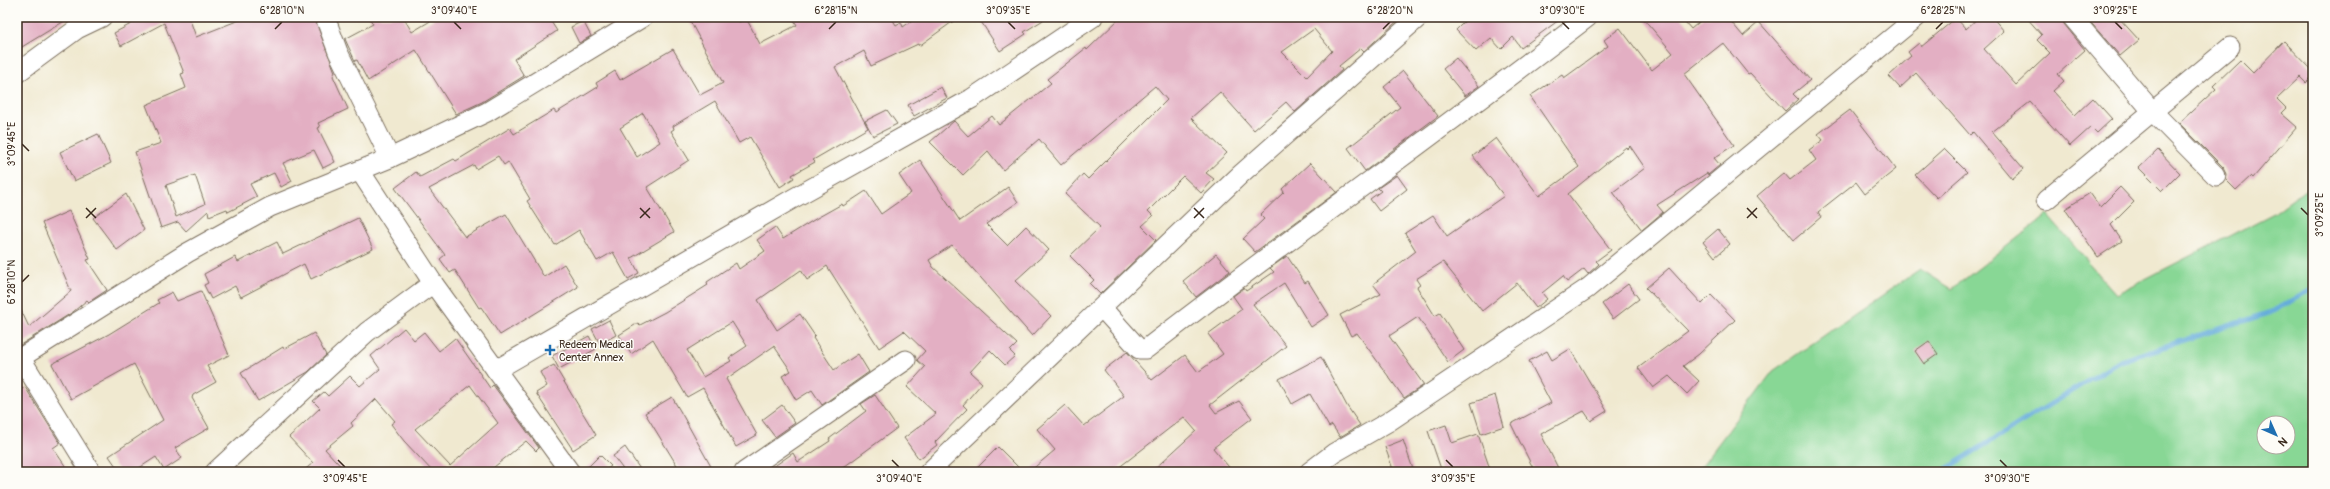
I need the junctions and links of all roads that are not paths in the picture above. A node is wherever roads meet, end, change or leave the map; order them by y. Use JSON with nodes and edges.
{"nodes":[{"id":1,"x":102,"y":17,"type":"edge"},
{"id":2,"x":325,"y":17,"type":"edge"},
{"id":3,"x":644,"y":17,"type":"edge"},
{"id":4,"x":1093,"y":17,"type":"edge"},
{"id":5,"x":1419,"y":17,"type":"edge"},
{"id":6,"x":1588,"y":17,"type":"edge"},
{"id":7,"x":1917,"y":17,"type":"edge"},
{"id":8,"x":2072,"y":17,"type":"edge"},
{"id":9,"x":2230,"y":47,"type":"dead end"},
{"id":10,"x":17,"y":73,"type":"edge"},
{"id":11,"x":2153,"y":112,"type":"junction"},
{"id":12,"x":390,"y":158,"type":"junction"},
{"id":13,"x":360,"y":171,"type":"junction"},
{"id":14,"x":2216,"y":176,"type":"dead end"},
{"id":15,"x":2046,"y":200,"type":"dead end"},
{"id":16,"x":433,"y":283,"type":"junction"},
{"id":17,"x":1102,"y":308,"type":"junction"},
{"id":18,"x":19,"y":358,"type":"edge"},
{"id":19,"x":906,"y":360,"type":"dead end"},
{"id":20,"x":496,"y":370,"type":"junction"},
{"id":21,"x":91,"y":472,"type":"edge"},
{"id":22,"x":215,"y":472,"type":"edge"},
{"id":23,"x":570,"y":472,"type":"edge"},
{"id":24,"x":744,"y":472,"type":"edge"},
{"id":25,"x":929,"y":472,"type":"edge"},
{"id":26,"x":1309,"y":472,"type":"edge"}],
"edges":[{"from":1,"to":10,"type":"street"},
{"from":2,"to":12,"type":"street"},
{"from":3,"to":12,"type":"street"},
{"from":4,"to":20,"type":"street"},
{"from":5,"to":17,"type":"street"},
{"from":6,"to":17,"type":"street"},
{"from":7,"to":26,"type":"street"},
{"from":8,"to":11,"type":"street"},
{"from":9,"to":11,"type":"street"},
{"from":11,"to":14,"type":"street"},
{"from":11,"to":15,"type":"street"},
{"from":12,"to":13,"type":"street"},
{"from":13,"to":16,"type":"street"},
{"from":13,"to":18,"type":"street"},
{"from":16,"to":20,"type":"street"},
{"from":16,"to":22,"type":"street"},
{"from":17,"to":25,"type":"street"},
{"from":18,"to":21,"type":"street"},
{"from":19,"to":24,"type":"street"},
{"from":20,"to":23,"type":"street"}]}
